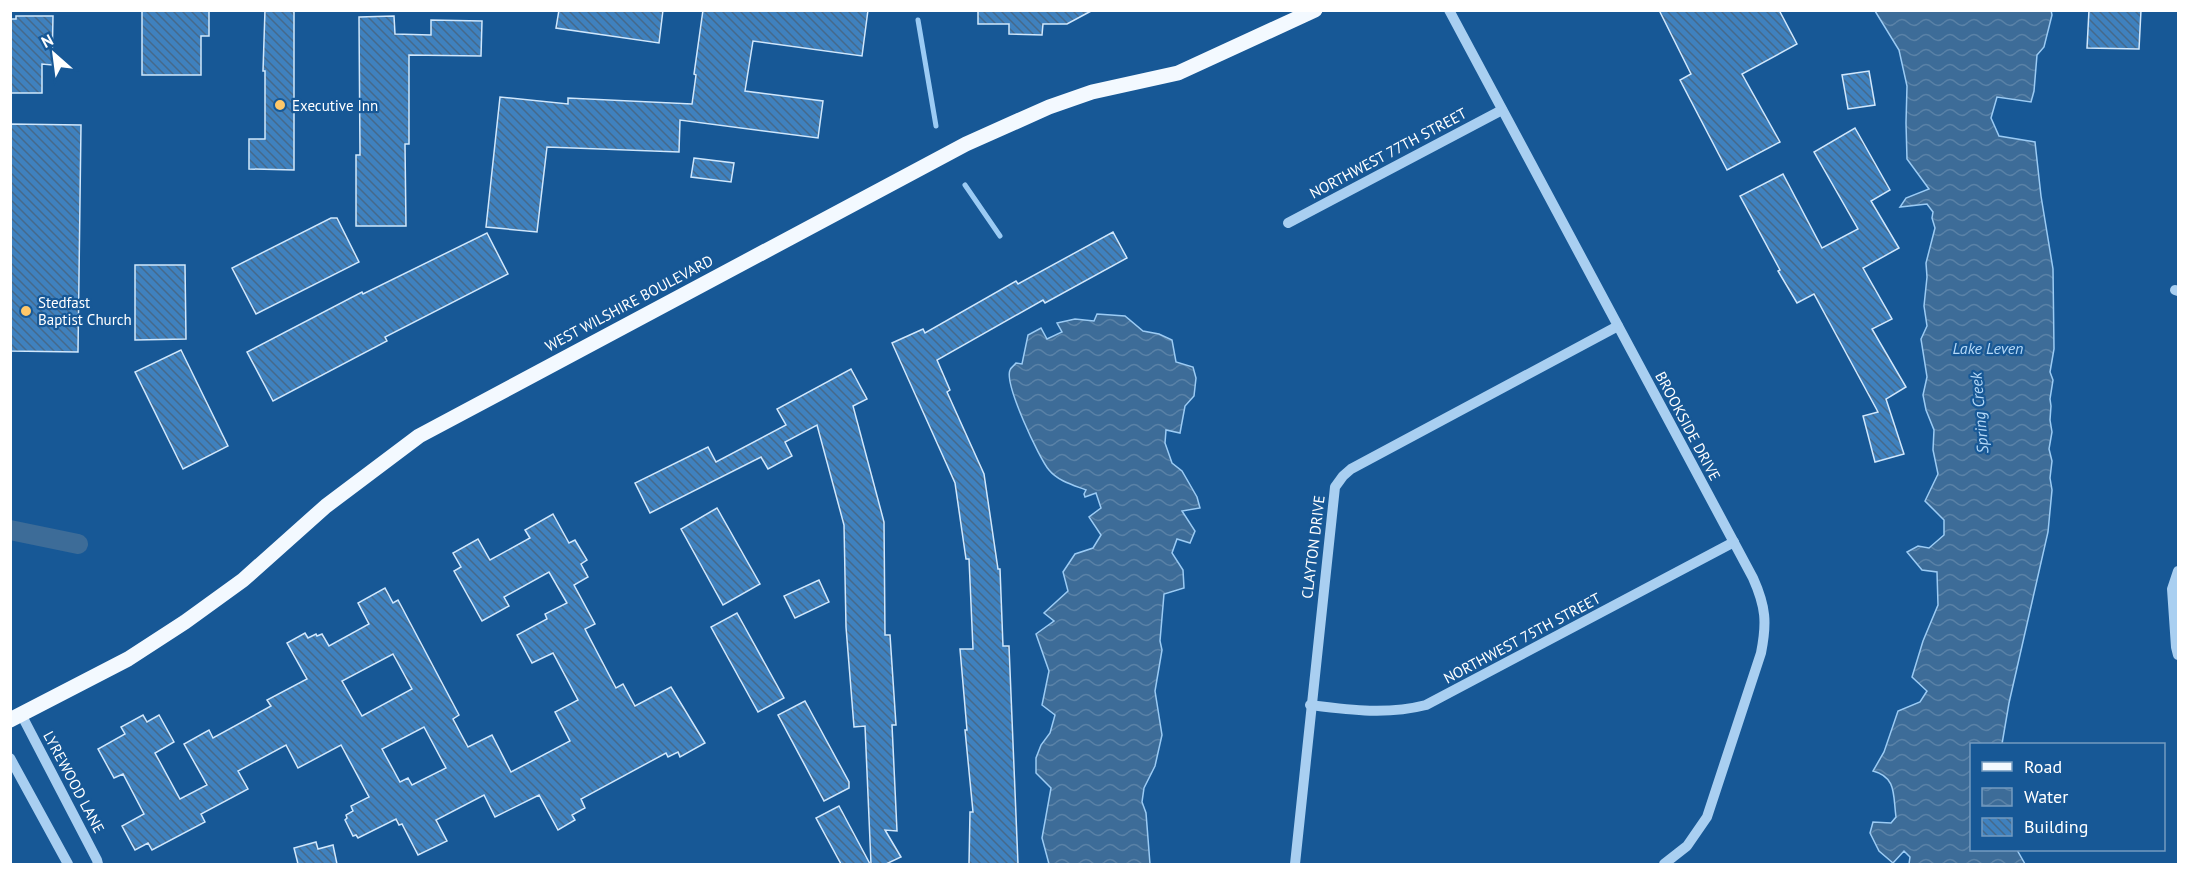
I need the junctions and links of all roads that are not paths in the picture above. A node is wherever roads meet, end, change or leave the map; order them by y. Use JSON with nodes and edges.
{"nodes":[{"id":1,"x":1315,"y":10,"type":"edge"},
{"id":2,"x":1449,"y":10,"type":"edge"},
{"id":3,"x":1502,"y":110,"type":"junction"},
{"id":4,"x":1288,"y":223,"type":"dead end"},
{"id":5,"x":1618,"y":326,"type":"junction"},
{"id":6,"x":1734,"y":542,"type":"junction"},
{"id":7,"x":2178,"y":571,"type":"edge"},
{"id":8,"x":2178,"y":655,"type":"edge"},
{"id":9,"x":1310,"y":705,"type":"junction"},
{"id":10,"x":16,"y":717,"type":"edge"},
{"id":11,"x":10,"y":758,"type":"edge"},
{"id":12,"x":68,"y":864,"type":"edge"},
{"id":13,"x":98,"y":864,"type":"edge"},
{"id":14,"x":1294,"y":864,"type":"edge"},
{"id":15,"x":1664,"y":864,"type":"edge"}],
"edges":[{"from":1,"to":10,"type":"main road","name":"WEST WILSHIRE BOULEVARD"},
{"from":2,"to":3,"type":"street","name":"BROOKSIDE DRIVE"},
{"from":3,"to":4,"type":"street","name":"NORTHWEST 77TH STREET"},
{"from":3,"to":5,"type":"street","name":"BROOKSIDE DRIVE"},
{"from":5,"to":6,"type":"street","name":"BROOKSIDE DRIVE"},
{"from":5,"to":9,"type":"street","name":"CLAYTON DRIVE"},
{"from":6,"to":9,"type":"street","name":"NORTHWEST 75TH STREET"},
{"from":6,"to":15,"type":"street","name":"BROOKSIDE DRIVE"},
{"from":7,"to":8,"type":"street"},
{"from":9,"to":14,"type":"street","name":"CLAYTON DRIVE"},
{"from":10,"to":13,"type":"street","name":"LYREWOOD LANE"},
{"from":11,"to":12,"type":"street"}]}
